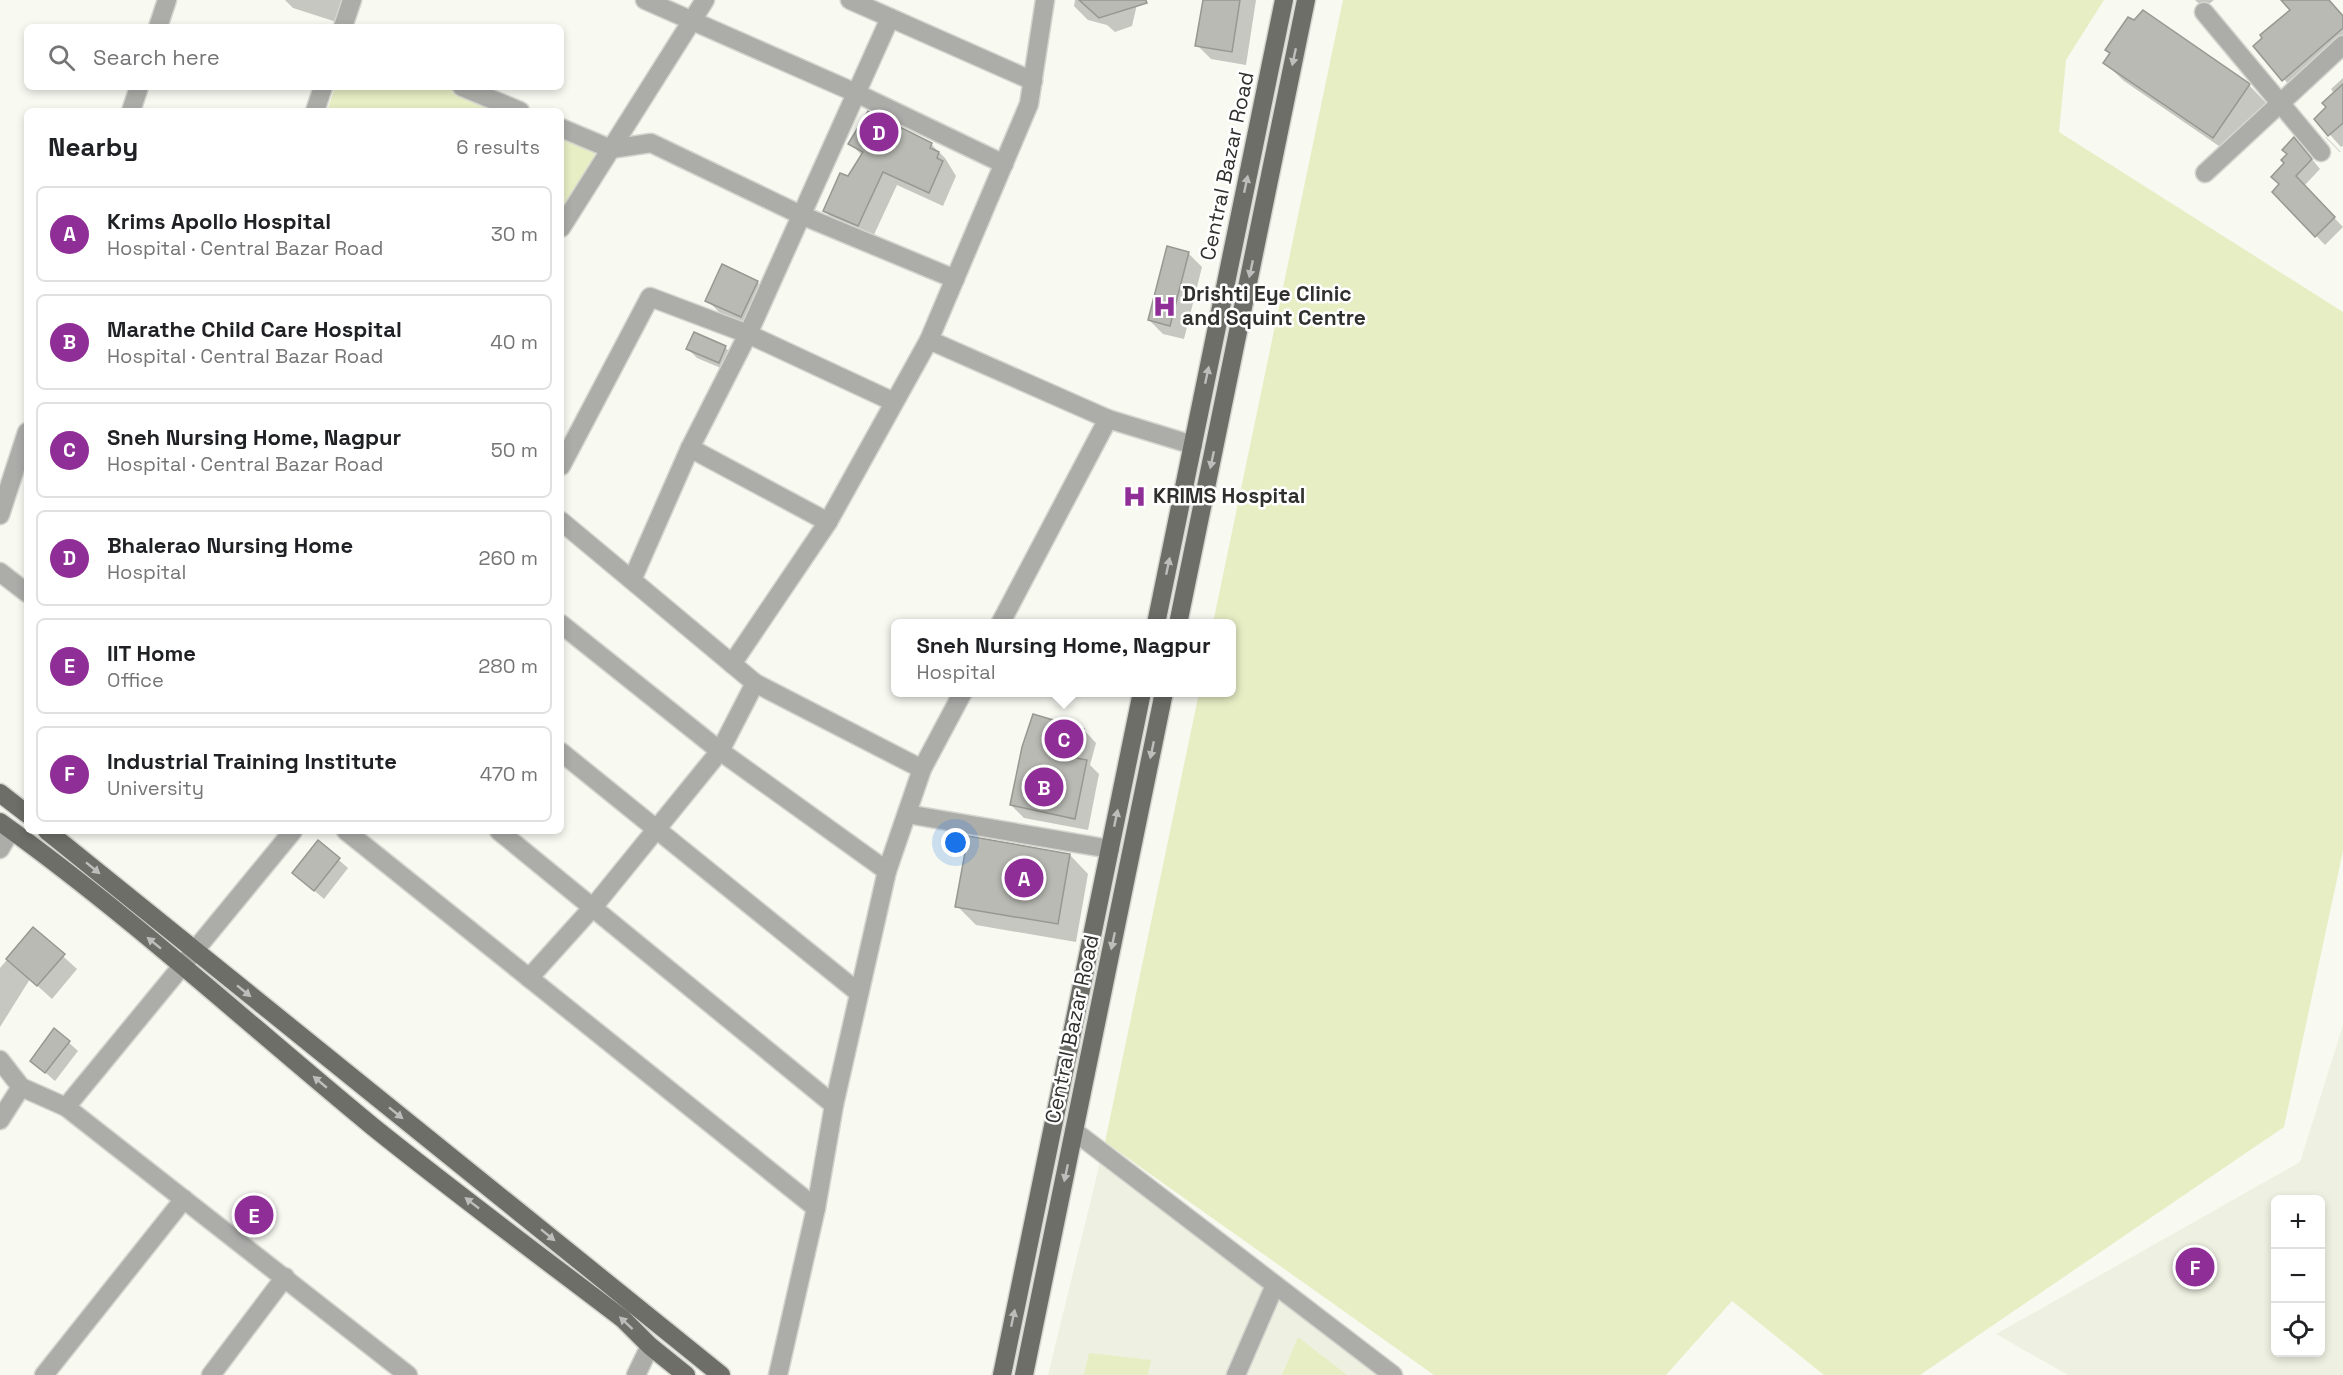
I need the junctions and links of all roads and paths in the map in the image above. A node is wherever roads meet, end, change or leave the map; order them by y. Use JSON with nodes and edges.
{"nodes":[{"id":1,"x":167,"y":0,"type":"edge"},
{"id":2,"x":352,"y":0,"type":"edge"},
{"id":3,"x":645,"y":0,"type":"edge"},
{"id":4,"x":705,"y":0,"type":"edge"},
{"id":5,"x":850,"y":0,"type":"edge"},
{"id":6,"x":1045,"y":0,"type":"edge"},
{"id":7,"x":1284,"y":0,"type":"edge"},
{"id":8,"x":1306,"y":0,"type":"edge"},
{"id":9,"x":2204,"y":12,"type":"dead end"},
{"id":10,"x":890,"y":18,"type":"junction"},
{"id":11,"x":692,"y":21,"type":"junction"},
{"id":12,"x":159,"y":24,"type":"edge"},
{"id":13,"x":344,"y":24,"type":"edge"},
{"id":14,"x":2343,"y":45,"type":"edge"},
{"id":15,"x":1033,"y":81,"type":"junction"},
{"id":16,"x":138,"y":90,"type":"edge"},
{"id":17,"x":322,"y":90,"type":"edge"},
{"id":18,"x":469,"y":90,"type":"edge"},
{"id":19,"x":856,"y":93,"type":"junction"},
{"id":20,"x":2280,"y":104,"type":"junction"},
{"id":21,"x":132,"y":108,"type":"edge"},
{"id":22,"x":316,"y":108,"type":"edge"},
{"id":23,"x":513,"y":108,"type":"edge"},
{"id":24,"x":564,"y":129,"type":"edge"},
{"id":25,"x":611,"y":149,"type":"junction"},
{"id":26,"x":2321,"y":153,"type":"dead end"},
{"id":27,"x":1004,"y":164,"type":"junction"},
{"id":28,"x":2205,"y":173,"type":"dead end"},
{"id":29,"x":801,"y":215,"type":"junction"},
{"id":30,"x":564,"y":223,"type":"edge"},
{"id":31,"x":955,"y":279,"type":"junction"},
{"id":32,"x":748,"y":334,"type":"junction"},
{"id":33,"x":929,"y":340,"type":"junction"},
{"id":34,"x":894,"y":402,"type":"junction"},
{"id":35,"x":1108,"y":419,"type":"junction"},
{"id":36,"x":24,"y":441,"type":"edge"},
{"id":37,"x":1192,"y":446,"type":"junction"},
{"id":38,"x":690,"y":448,"type":"junction"},
{"id":39,"x":564,"y":460,"type":"edge"},
{"id":40,"x":0,"y":515,"type":"edge"},
{"id":41,"x":828,"y":522,"type":"junction"},
{"id":42,"x":564,"y":523,"type":"edge"},
{"id":43,"x":0,"y":572,"type":"edge"},
{"id":44,"x":632,"y":580,"type":"junction"},
{"id":45,"x":24,"y":591,"type":"edge"},
{"id":46,"x":1003,"y":619,"type":"edge"},
{"id":47,"x":1157,"y":619,"type":"edge"},
{"id":48,"x":1179,"y":619,"type":"edge"},
{"id":49,"x":564,"y":626,"type":"edge"},
{"id":50,"x":732,"y":664,"type":"junction"},
{"id":51,"x":755,"y":684,"type":"junction"},
{"id":52,"x":961,"y":697,"type":"edge"},
{"id":53,"x":1141,"y":697,"type":"edge"},
{"id":54,"x":1163,"y":697,"type":"edge"},
{"id":55,"x":720,"y":751,"type":"junction"},
{"id":56,"x":564,"y":754,"type":"edge"},
{"id":57,"x":922,"y":770,"type":"junction"},
{"id":58,"x":0,"y":793,"type":"edge"},
{"id":59,"x":24,"y":812,"type":"edge"},
{"id":60,"x":907,"y":814,"type":"junction"},
{"id":61,"x":5,"y":826,"type":"edge"},
{"id":62,"x":656,"y":829,"type":"junction"},
{"id":63,"x":51,"y":834,"type":"edge"},
{"id":64,"x":291,"y":834,"type":"edge"},
{"id":65,"x":350,"y":834,"type":"edge"},
{"id":66,"x":504,"y":834,"type":"edge"},
{"id":67,"x":0,"y":849,"type":"edge"},
{"id":68,"x":1110,"y":849,"type":"junction"},
{"id":69,"x":886,"y":871,"type":"junction"},
{"id":70,"x":594,"y":906,"type":"junction"},
{"id":71,"x":196,"y":951,"type":"junction"},
{"id":72,"x":182,"y":966,"type":"junction"},
{"id":73,"x":530,"y":978,"type":"junction"},
{"id":74,"x":859,"y":993,"type":"junction"},
{"id":75,"x":0,"y":1060,"type":"edge"},
{"id":76,"x":21,"y":1087,"type":"junction"},
{"id":77,"x":834,"y":1105,"type":"junction"},
{"id":78,"x":66,"y":1107,"type":"junction"},
{"id":79,"x":0,"y":1120,"type":"edge"},
{"id":80,"x":1074,"y":1131,"type":"junction"},
{"id":81,"x":184,"y":1199,"type":"junction"},
{"id":82,"x":816,"y":1208,"type":"junction"},
{"id":83,"x":285,"y":1277,"type":"junction"},
{"id":84,"x":1275,"y":1285,"type":"junction"},
{"id":85,"x":650,"y":1346,"type":"junction"},
{"id":86,"x":44,"y":1375,"type":"edge"},
{"id":87,"x":211,"y":1375,"type":"edge"},
{"id":88,"x":408,"y":1375,"type":"edge"},
{"id":89,"x":636,"y":1375,"type":"edge"},
{"id":90,"x":686,"y":1375,"type":"edge"},
{"id":91,"x":721,"y":1375,"type":"edge"},
{"id":92,"x":778,"y":1375,"type":"edge"},
{"id":93,"x":1002,"y":1375,"type":"edge"},
{"id":94,"x":1024,"y":1375,"type":"edge"},
{"id":95,"x":1236,"y":1375,"type":"edge"},
{"id":96,"x":1393,"y":1375,"type":"edge"}],
"edges":[{"from":1,"to":12,"type":"street"},
{"from":2,"to":13,"type":"street"},
{"from":3,"to":11,"type":"street"},
{"from":4,"to":11,"type":"street"},
{"from":5,"to":10,"type":"street"},
{"from":6,"to":15,"type":"street"},
{"from":37,"to":7,"type":"main road","name":"Central Bazar Road","one_way":true},
{"from":8,"to":48,"type":"main road","name":"Central Bazar Road","one_way":true},
{"from":9,"to":20,"type":"street"},
{"from":10,"to":15,"type":"street"},
{"from":10,"to":19,"type":"street"},
{"from":11,"to":19,"type":"street"},
{"from":11,"to":25,"type":"street"},
{"from":14,"to":20,"type":"street"},
{"from":15,"to":27,"type":"street"},
{"from":16,"to":21,"type":"street"},
{"from":17,"to":22,"type":"street"},
{"from":18,"to":23,"type":"street"},
{"from":19,"to":27,"type":"street"},
{"from":19,"to":29,"type":"street"},
{"from":20,"to":26,"type":"street"},
{"from":20,"to":28,"type":"street"},
{"from":24,"to":25,"type":"street"},
{"from":25,"to":29,"type":"street"},
{"from":25,"to":30,"type":"street"},
{"from":27,"to":31,"type":"street"},
{"from":29,"to":31,"type":"street"},
{"from":29,"to":32,"type":"street"},
{"from":31,"to":33,"type":"street"},
{"from":32,"to":34,"type":"street"},
{"from":32,"to":38,"type":"street"},
{"from":32,"to":39,"type":"street"},
{"from":33,"to":34,"type":"street"},
{"from":33,"to":35,"type":"street"},
{"from":34,"to":41,"type":"street"},
{"from":35,"to":37,"type":"street"},
{"from":35,"to":46,"type":"street"},
{"from":36,"to":40,"type":"street"},
{"from":47,"to":37,"type":"main road","name":"Central Bazar Road","one_way":true},
{"from":38,"to":41,"type":"street"},
{"from":38,"to":44,"type":"street"},
{"from":41,"to":50,"type":"street"},
{"from":42,"to":44,"type":"street"},
{"from":43,"to":45,"type":"street"},
{"from":44,"to":50,"type":"street"},
{"from":49,"to":55,"type":"street"},
{"from":50,"to":51,"type":"street"},
{"from":51,"to":55,"type":"street"},
{"from":51,"to":57,"type":"street"},
{"from":52,"to":57,"type":"street"},
{"from":68,"to":53,"type":"main road","name":"Central Bazar Road","one_way":true},
{"from":54,"to":80,"type":"main road","name":"Central Bazar Road","one_way":true},
{"from":55,"to":62,"type":"street"},
{"from":55,"to":69,"type":"street"},
{"from":56,"to":62,"type":"street"},
{"from":57,"to":60,"type":"street"},
{"from":58,"to":59,"type":"main road"},
{"from":60,"to":68,"type":"street"},
{"from":60,"to":69,"type":"street"},
{"from":61,"to":67,"type":"street"},
{"from":72,"to":61,"type":"main road","one_way":true},
{"from":62,"to":70,"type":"street"},
{"from":62,"to":74,"type":"street"},
{"from":63,"to":71,"type":"main road","one_way":true},
{"from":64,"to":71,"type":"street"},
{"from":65,"to":73,"type":"street"},
{"from":66,"to":70,"type":"street"},
{"from":93,"to":68,"type":"main road","name":"Central Bazar Road","one_way":true},
{"from":69,"to":74,"type":"street"},
{"from":70,"to":73,"type":"street"},
{"from":70,"to":77,"type":"street"},
{"from":71,"to":72,"type":"street"},
{"from":71,"to":91,"type":"main road","one_way":true},
{"from":72,"to":78,"type":"street"},
{"from":85,"to":72,"type":"main road","one_way":true},
{"from":73,"to":82,"type":"street"},
{"from":74,"to":77,"type":"street"},
{"from":75,"to":76,"type":"street"},
{"from":76,"to":78,"type":"street"},
{"from":76,"to":79,"type":"street"},
{"from":77,"to":82,"type":"street"},
{"from":78,"to":81,"type":"street"},
{"from":80,"to":84,"type":"street"},
{"from":80,"to":94,"type":"main road","name":"Central Bazar Road","one_way":true},
{"from":81,"to":83,"type":"street"},
{"from":81,"to":86,"type":"street"},
{"from":82,"to":92,"type":"street"},
{"from":83,"to":87,"type":"street"},
{"from":83,"to":88,"type":"street"},
{"from":84,"to":95,"type":"street"},
{"from":84,"to":96,"type":"street"},
{"from":85,"to":89,"type":"street"},
{"from":85,"to":90,"type":"main road"}]}
